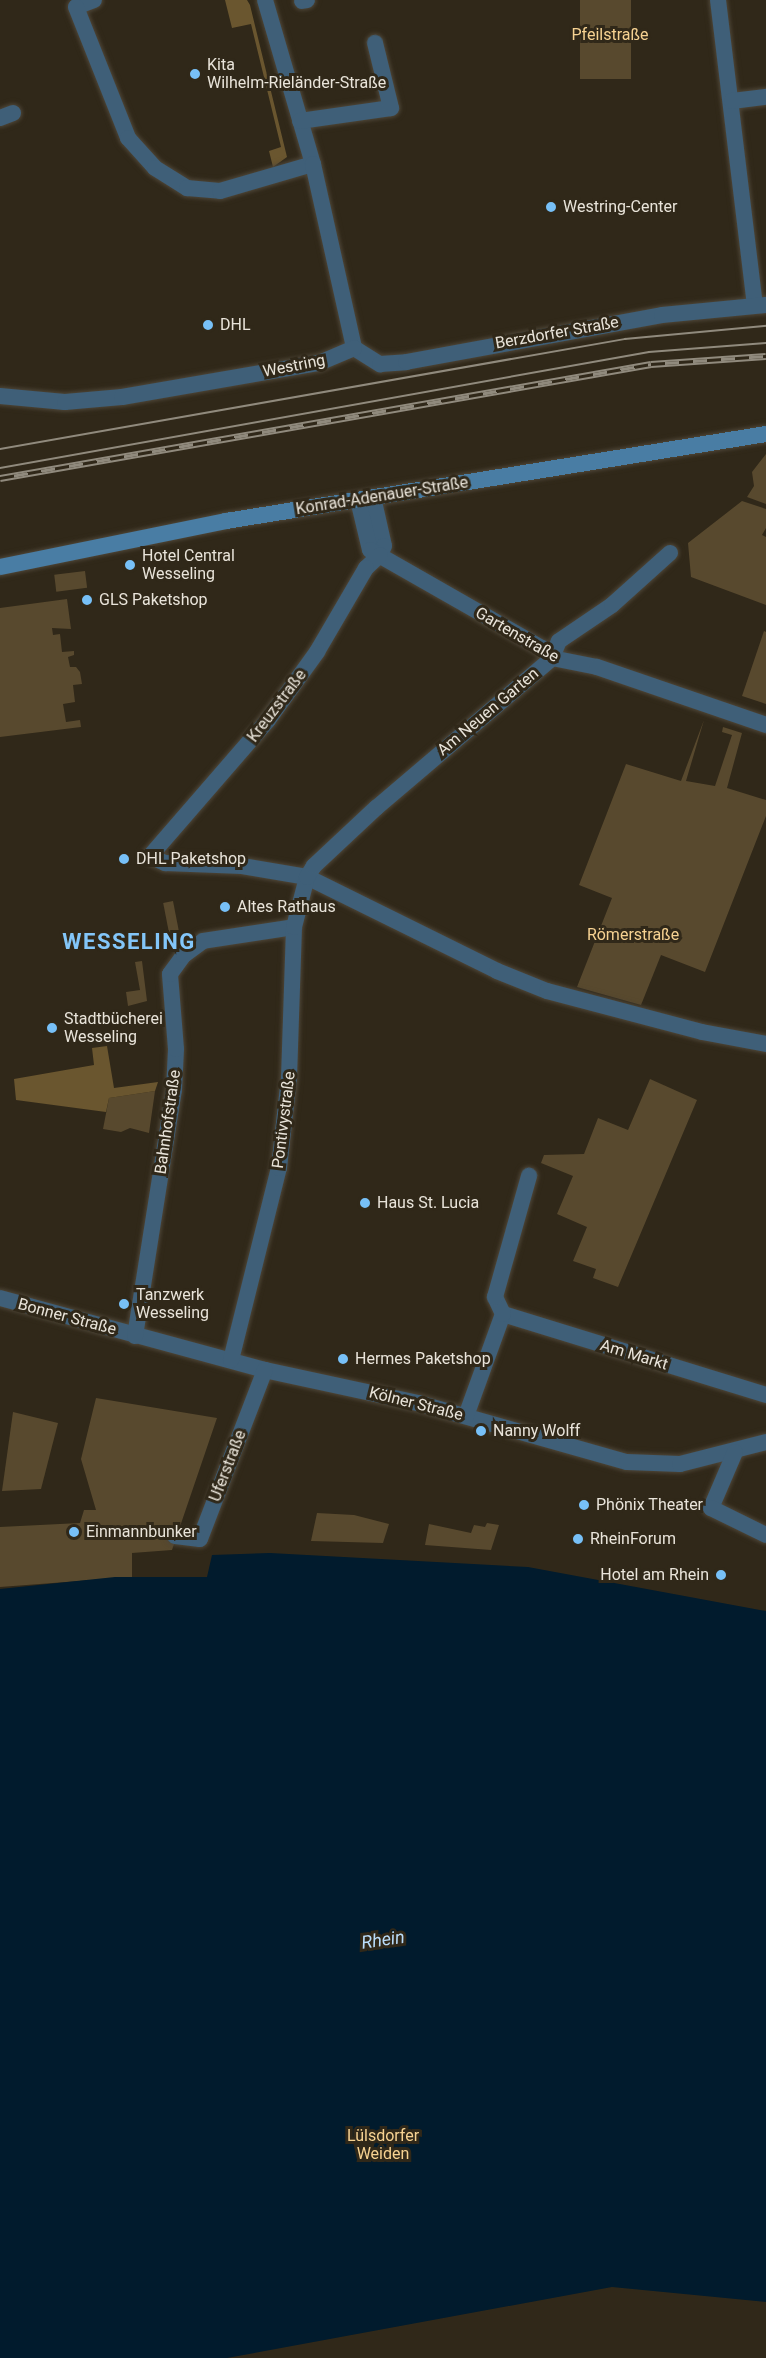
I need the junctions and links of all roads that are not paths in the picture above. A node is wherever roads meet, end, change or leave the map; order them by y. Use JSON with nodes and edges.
{"nodes":[{"id":1,"x":94,"y":0,"type":"edge"},
{"id":2,"x":265,"y":0,"type":"edge"},
{"id":3,"x":718,"y":0,"type":"edge"},
{"id":4,"x":375,"y":43,"type":"dead end"},
{"id":5,"x":766,"y":97,"type":"edge"},
{"id":6,"x":732,"y":101,"type":"junction"},
{"id":7,"x":300,"y":121,"type":"junction"},
{"id":8,"x":313,"y":164,"type":"junction"},
{"id":9,"x":760,"y":305,"type":"edge"},
{"id":10,"x":354,"y":348,"type":"junction"},
{"id":11,"x":0,"y":396,"type":"edge"},
{"id":12,"x":766,"y":434,"type":"edge"},
{"id":13,"x":365,"y":499,"type":"junction"},
{"id":14,"x":670,"y":552,"type":"dead end"},
{"id":15,"x":380,"y":555,"type":"junction"},
{"id":16,"x":0,"y":567,"type":"edge"},
{"id":17,"x":552,"y":658,"type":"junction"},
{"id":18,"x":766,"y":725,"type":"edge"},
{"id":19,"x":307,"y":877,"type":"junction"},
{"id":20,"x":294,"y":927,"type":"junction"},
{"id":21,"x":766,"y":1044,"type":"edge"},
{"id":22,"x":529,"y":1176,"type":"dead end"},
{"id":23,"x":0,"y":1299,"type":"edge"},
{"id":24,"x":503,"y":1314,"type":"junction"},
{"id":25,"x":135,"y":1336,"type":"junction"},
{"id":26,"x":231,"y":1360,"type":"junction"},
{"id":27,"x":265,"y":1370,"type":"junction"},
{"id":28,"x":766,"y":1395,"type":"edge"},
{"id":29,"x":466,"y":1416,"type":"junction"},
{"id":30,"x":766,"y":1442,"type":"edge"},
{"id":31,"x":735,"y":1452,"type":"junction"},
{"id":32,"x":766,"y":1535,"type":"edge"},
{"id":33,"x":175,"y":1536,"type":"dead end"}],
"edges":[{"from":1,"to":8,"type":"street"},
{"from":2,"to":7,"type":"street"},
{"from":3,"to":6,"type":"street"},
{"from":4,"to":7,"type":"street"},
{"from":5,"to":6,"type":"street"},
{"from":6,"to":9,"type":"street"},
{"from":7,"to":8,"type":"street"},
{"from":8,"to":10,"type":"street"},
{"from":9,"to":10,"type":"street","name":"Berzdorfer Straße"},
{"from":10,"to":11,"type":"street","name":"Westring"},
{"from":12,"to":13,"type":"main road","name":"Konrad-Adenauer-Straße"},
{"from":13,"to":15,"type":"street","name":"Gartenstraße"},
{"from":13,"to":16,"type":"main road","name":"Konrad-Adenauer-Straße"},
{"from":14,"to":17,"type":"street","name":"Am Neuen Garten"},
{"from":15,"to":17,"type":"street","name":"Gartenstraße"},
{"from":15,"to":19,"type":"street","name":"Kreuzstraße"},
{"from":17,"to":18,"type":"street","name":"Gartenstraße"},
{"from":17,"to":19,"type":"street","name":"Am Neuen Garten"},
{"from":19,"to":20,"type":"street","name":"Pontivystraße"},
{"from":19,"to":21,"type":"street"},
{"from":20,"to":25,"type":"street","name":"Bahnhofstraße"},
{"from":20,"to":26,"type":"street","name":"Pontivystraße"},
{"from":22,"to":24,"type":"street"},
{"from":23,"to":25,"type":"street","name":"Bonner Straße"},
{"from":24,"to":28,"type":"street","name":"Am Markt"},
{"from":24,"to":29,"type":"street"},
{"from":25,"to":26,"type":"street","name":"Kölner Straße"},
{"from":26,"to":27,"type":"street","name":"Kölner Straße"},
{"from":27,"to":29,"type":"street","name":"Kölner Straße"},
{"from":27,"to":33,"type":"street","name":"Uferstraße"},
{"from":29,"to":31,"type":"street","name":"Kölner Straße"},
{"from":30,"to":31,"type":"street","name":"Kölner Straße"},
{"from":31,"to":32,"type":"street"}]}
